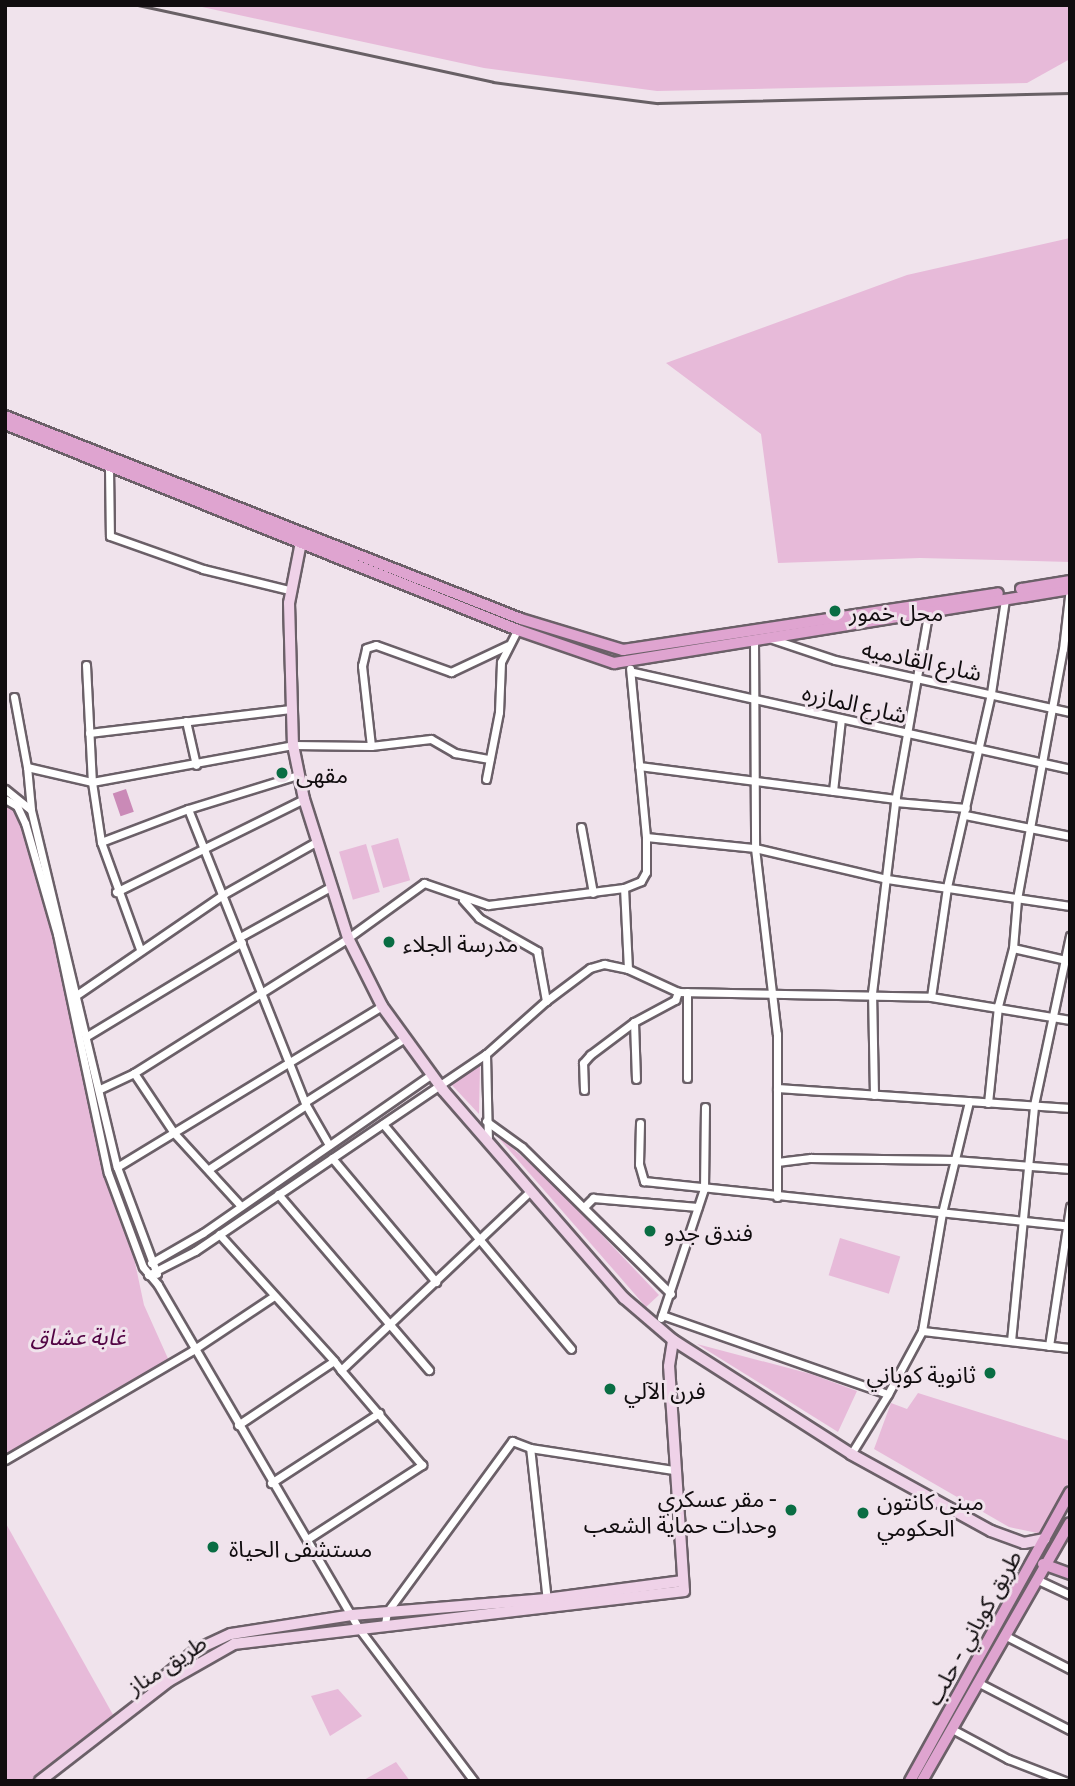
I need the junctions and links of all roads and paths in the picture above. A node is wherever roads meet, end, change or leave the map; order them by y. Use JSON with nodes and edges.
{"nodes":[{"id":1,"x":5,"y":416,"type":"edge"},
{"id":2,"x":5,"y":424,"type":"edge"},
{"id":3,"x":108,"y":468,"type":"junction"},
{"id":4,"x":302,"y":538,"type":"junction"},
{"id":5,"x":1070,"y":581,"type":"edge"},
{"id":6,"x":1069,"y":589,"type":"edge"},
{"id":7,"x":289,"y":590,"type":"junction"},
{"id":8,"x":1005,"y":599,"type":"junction"},
{"id":9,"x":929,"y":609,"type":"junction"},
{"id":10,"x":520,"y":624,"type":"junction"},
{"id":11,"x":767,"y":633,"type":"junction"},
{"id":12,"x":754,"y":639,"type":"junction"},
{"id":13,"x":508,"y":645,"type":"junction"},
{"id":14,"x":623,"y":656,"type":"junction"},
{"id":15,"x":86,"y":665,"type":"dead end"},
{"id":16,"x":633,"y":672,"type":"junction"},
{"id":17,"x":916,"y":679,"type":"junction"},
{"id":18,"x":991,"y":694,"type":"junction"},
{"id":19,"x":15,"y":697,"type":"dead end"},
{"id":20,"x":751,"y":698,"type":"junction"},
{"id":21,"x":1051,"y":707,"type":"junction"},
{"id":22,"x":291,"y":709,"type":"junction"},
{"id":23,"x":1070,"y":712,"type":"edge"},
{"id":24,"x":841,"y":718,"type":"junction"},
{"id":25,"x":186,"y":721,"type":"junction"},
{"id":26,"x":89,"y":733,"type":"junction"},
{"id":27,"x":906,"y":733,"type":"junction"},
{"id":28,"x":293,"y":745,"type":"junction"},
{"id":29,"x":371,"y":746,"type":"junction"},
{"id":30,"x":978,"y":749,"type":"junction"},
{"id":31,"x":489,"y":759,"type":"junction"},
{"id":32,"x":1041,"y":763,"type":"junction"},
{"id":33,"x":196,"y":765,"type":"junction"},
{"id":34,"x":639,"y":766,"type":"junction"},
{"id":35,"x":27,"y":767,"type":"junction"},
{"id":36,"x":1070,"y":769,"type":"edge"},
{"id":37,"x":298,"y":775,"type":"junction"},
{"id":38,"x":485,"y":779,"type":"dead end"},
{"id":39,"x":754,"y":781,"type":"junction"},
{"id":40,"x":92,"y":782,"type":"junction"},
{"id":41,"x":5,"y":789,"type":"edge"},
{"id":42,"x":833,"y":791,"type":"junction"},
{"id":43,"x":5,"y":799,"type":"edge"},
{"id":44,"x":304,"y":799,"type":"junction"},
{"id":45,"x":896,"y":801,"type":"junction"},
{"id":46,"x":188,"y":809,"type":"junction"},
{"id":47,"x":31,"y":810,"type":"junction"},
{"id":48,"x":966,"y":811,"type":"junction"},
{"id":49,"x":581,"y":827,"type":"dead end"},
{"id":50,"x":1029,"y":827,"type":"junction"},
{"id":51,"x":1070,"y":836,"type":"edge"},
{"id":52,"x":646,"y":837,"type":"junction"},
{"id":53,"x":102,"y":842,"type":"junction"},
{"id":54,"x":316,"y":842,"type":"junction"},
{"id":55,"x":755,"y":848,"type":"junction"},
{"id":56,"x":202,"y":851,"type":"junction"},
{"id":57,"x":887,"y":879,"type":"junction"},
{"id":58,"x":332,"y":886,"type":"junction"},
{"id":59,"x":947,"y":887,"type":"junction"},
{"id":60,"x":624,"y":888,"type":"junction"},
{"id":61,"x":116,"y":892,"type":"junction"},
{"id":62,"x":593,"y":893,"type":"junction"},
{"id":63,"x":224,"y":894,"type":"junction"},
{"id":64,"x":1017,"y":899,"type":"junction"},
{"id":65,"x":463,"y":900,"type":"junction"},
{"id":66,"x":1070,"y":906,"type":"edge"},
{"id":67,"x":1070,"y":936,"type":"edge"},
{"id":68,"x":348,"y":939,"type":"junction"},
{"id":69,"x":241,"y":940,"type":"junction"},
{"id":70,"x":1013,"y":948,"type":"junction"},
{"id":71,"x":140,"y":949,"type":"junction"},
{"id":72,"x":1067,"y":961,"type":"edge"},
{"id":73,"x":628,"y":969,"type":"junction"},
{"id":74,"x":260,"y":991,"type":"junction"},
{"id":75,"x":678,"y":992,"type":"junction"},
{"id":76,"x":687,"y":992,"type":"junction"},
{"id":77,"x":872,"y":993,"type":"junction"},
{"id":78,"x":78,"y":994,"type":"junction"},
{"id":79,"x":772,"y":996,"type":"junction"},
{"id":80,"x":931,"y":997,"type":"junction"},
{"id":81,"x":546,"y":1001,"type":"junction"},
{"id":82,"x":382,"y":1006,"type":"junction"},
{"id":83,"x":998,"y":1006,"type":"junction"},
{"id":84,"x":1053,"y":1016,"type":"junction"},
{"id":85,"x":1070,"y":1020,"type":"edge"},
{"id":86,"x":634,"y":1022,"type":"junction"},
{"id":87,"x":87,"y":1036,"type":"junction"},
{"id":88,"x":405,"y":1038,"type":"junction"},
{"id":89,"x":486,"y":1054,"type":"junction"},
{"id":90,"x":288,"y":1059,"type":"junction"},
{"id":91,"x":134,"y":1073,"type":"junction"},
{"id":92,"x":687,"y":1078,"type":"dead end"},
{"id":93,"x":435,"y":1079,"type":"junction"},
{"id":94,"x":636,"y":1079,"type":"dead end"},
{"id":95,"x":777,"y":1088,"type":"junction"},
{"id":96,"x":100,"y":1089,"type":"junction"},
{"id":97,"x":584,"y":1090,"type":"dead end"},
{"id":98,"x":874,"y":1095,"type":"junction"},
{"id":99,"x":969,"y":1101,"type":"junction"},
{"id":100,"x":988,"y":1103,"type":"junction"},
{"id":101,"x":306,"y":1104,"type":"junction"},
{"id":102,"x":1034,"y":1105,"type":"junction"},
{"id":103,"x":705,"y":1107,"type":"dead end"},
{"id":104,"x":1070,"y":1108,"type":"edge"},
{"id":105,"x":486,"y":1121,"type":"junction"},
{"id":106,"x":383,"y":1124,"type":"junction"},
{"id":107,"x":640,"y":1124,"type":"dead end"},
{"id":108,"x":174,"y":1133,"type":"junction"},
{"id":109,"x":329,"y":1145,"type":"junction"},
{"id":110,"x":488,"y":1145,"type":"junction"},
{"id":111,"x":332,"y":1158,"type":"junction"},
{"id":112,"x":954,"y":1160,"type":"junction"},
{"id":113,"x":777,"y":1162,"type":"junction"},
{"id":114,"x":1029,"y":1166,"type":"junction"},
{"id":115,"x":117,"y":1167,"type":"junction"},
{"id":116,"x":209,"y":1168,"type":"junction"},
{"id":117,"x":1070,"y":1169,"type":"edge"},
{"id":118,"x":704,"y":1189,"type":"junction"},
{"id":119,"x":530,"y":1191,"type":"junction"},
{"id":120,"x":278,"y":1194,"type":"junction"},
{"id":121,"x":777,"y":1197,"type":"junction"},
{"id":122,"x":240,"y":1206,"type":"junction"},
{"id":123,"x":698,"y":1206,"type":"junction"},
{"id":124,"x":584,"y":1207,"type":"junction"},
{"id":125,"x":1070,"y":1207,"type":"edge"},
{"id":126,"x":942,"y":1213,"type":"junction"},
{"id":127,"x":1021,"y":1221,"type":"junction"},
{"id":128,"x":1069,"y":1226,"type":"edge"},
{"id":129,"x":219,"y":1234,"type":"junction"},
{"id":130,"x":480,"y":1239,"type":"junction"},
{"id":131,"x":155,"y":1266,"type":"junction"},
{"id":132,"x":143,"y":1267,"type":"junction"},
{"id":133,"x":148,"y":1275,"type":"junction"},
{"id":134,"x":436,"y":1282,"type":"junction"},
{"id":135,"x":158,"y":1285,"type":"junction"},
{"id":136,"x":671,"y":1294,"type":"junction"},
{"id":137,"x":274,"y":1296,"type":"junction"},
{"id":138,"x":660,"y":1320,"type":"junction"},
{"id":139,"x":389,"y":1326,"type":"junction"},
{"id":140,"x":922,"y":1331,"type":"junction"},
{"id":141,"x":673,"y":1340,"type":"junction"},
{"id":142,"x":1011,"y":1341,"type":"junction"},
{"id":143,"x":1049,"y":1346,"type":"junction"},
{"id":144,"x":1070,"y":1348,"type":"edge"},
{"id":145,"x":571,"y":1349,"type":"dead end"},
{"id":146,"x":194,"y":1350,"type":"junction"},
{"id":147,"x":334,"y":1361,"type":"junction"},
{"id":148,"x":341,"y":1370,"type":"junction"},
{"id":149,"x":429,"y":1370,"type":"dead end"},
{"id":150,"x":888,"y":1394,"type":"junction"},
{"id":151,"x":379,"y":1413,"type":"junction"},
{"id":152,"x":238,"y":1425,"type":"junction"},
{"id":153,"x":530,"y":1448,"type":"junction"},
{"id":154,"x":851,"y":1454,"type":"junction"},
{"id":155,"x":5,"y":1460,"type":"edge"},
{"id":156,"x":673,"y":1470,"type":"junction"},
{"id":157,"x":271,"y":1483,"type":"junction"},
{"id":158,"x":1070,"y":1492,"type":"edge"},
{"id":159,"x":1070,"y":1523,"type":"edge"},
{"id":160,"x":309,"y":1538,"type":"junction"},
{"id":161,"x":1045,"y":1539,"type":"junction"},
{"id":162,"x":1024,"y":1543,"type":"junction"},
{"id":163,"x":1065,"y":1544,"type":"edge"},
{"id":164,"x":1034,"y":1559,"type":"junction"},
{"id":165,"x":1046,"y":1566,"type":"junction"},
{"id":166,"x":1070,"y":1574,"type":"edge"},
{"id":167,"x":1038,"y":1580,"type":"junction"},
{"id":168,"x":1070,"y":1595,"type":"edge"},
{"id":169,"x":547,"y":1604,"type":"junction"},
{"id":170,"x":387,"y":1612,"type":"junction"},
{"id":171,"x":352,"y":1615,"type":"junction"},
{"id":172,"x":385,"y":1624,"type":"junction"},
{"id":173,"x":358,"y":1626,"type":"junction"},
{"id":174,"x":1006,"y":1636,"type":"junction"},
{"id":175,"x":1070,"y":1669,"type":"edge"},
{"id":176,"x":979,"y":1683,"type":"junction"},
{"id":177,"x":127,"y":1712,"type":"junction"},
{"id":178,"x":952,"y":1730,"type":"junction"},
{"id":179,"x":1070,"y":1730,"type":"edge"},
{"id":180,"x":40,"y":1781,"type":"edge"},
{"id":181,"x":474,"y":1781,"type":"edge"},
{"id":182,"x":910,"y":1781,"type":"edge"},
{"id":183,"x":922,"y":1781,"type":"edge"},
{"id":184,"x":1065,"y":1781,"type":"edge"}],
"edges":[{"from":1,"to":4,"type":"main road"},
{"from":2,"to":3,"type":"main road"},
{"from":3,"to":4,"type":"main road"},
{"from":3,"to":7,"type":"street"},
{"from":4,"to":7,"type":"main road"},
{"from":4,"to":10,"type":"main road"},
{"from":5,"to":9,"type":"main road"},
{"from":6,"to":8,"type":"main road"},
{"from":6,"to":21,"type":"street"},
{"from":7,"to":22,"type":"main road"},
{"from":8,"to":9,"type":"main road"},
{"from":8,"to":18,"type":"street"},
{"from":9,"to":11,"type":"main road"},
{"from":9,"to":17,"type":"street"},
{"from":10,"to":13,"type":"street"},
{"from":10,"to":14,"type":"main road"},
{"from":11,"to":12,"type":"main road"},
{"from":11,"to":14,"type":"main road"},
{"from":11,"to":17,"type":"street","name":"شارع القادميه"},
{"from":12,"to":14,"type":"main road"},
{"from":12,"to":20,"type":"street"},
{"from":13,"to":29,"type":"street"},
{"from":13,"to":31,"type":"street"},
{"from":14,"to":16,"type":"street"},
{"from":15,"to":26,"type":"street"},
{"from":16,"to":20,"type":"street","name":"شارع المازره"},
{"from":16,"to":34,"type":"street"},
{"from":17,"to":18,"type":"street","name":"شارع القادميه"},
{"from":17,"to":27,"type":"street"},
{"from":18,"to":21,"type":"street","name":"شارع القادميه"},
{"from":18,"to":30,"type":"street"},
{"from":19,"to":35,"type":"street"},
{"from":20,"to":24,"type":"street","name":"شارع المازره"},
{"from":20,"to":39,"type":"street"},
{"from":21,"to":23,"type":"street","name":"شارع القادميه"},
{"from":21,"to":32,"type":"street"},
{"from":22,"to":25,"type":"street"},
{"from":22,"to":28,"type":"main road"},
{"from":24,"to":27,"type":"street","name":"شارع المازره"},
{"from":24,"to":42,"type":"street"},
{"from":25,"to":26,"type":"street"},
{"from":25,"to":33,"type":"street"},
{"from":26,"to":40,"type":"street"},
{"from":27,"to":30,"type":"street","name":"شارع المازره"},
{"from":27,"to":45,"type":"street"},
{"from":28,"to":29,"type":"street"},
{"from":28,"to":33,"type":"street"},
{"from":28,"to":37,"type":"main road"},
{"from":29,"to":31,"type":"street"},
{"from":30,"to":32,"type":"street","name":"شارع المازره"},
{"from":30,"to":48,"type":"street"},
{"from":31,"to":38,"type":"street"},
{"from":32,"to":36,"type":"street","name":"شارع المازره"},
{"from":32,"to":50,"type":"street"},
{"from":33,"to":40,"type":"street"},
{"from":34,"to":39,"type":"street"},
{"from":34,"to":52,"type":"street"},
{"from":35,"to":40,"type":"street"},
{"from":35,"to":47,"type":"street"},
{"from":37,"to":44,"type":"main road"},
{"from":37,"to":46,"type":"street"},
{"from":39,"to":42,"type":"street"},
{"from":39,"to":55,"type":"street"},
{"from":40,"to":53,"type":"street"},
{"from":41,"to":47,"type":"street"},
{"from":42,"to":45,"type":"street"},
{"from":43,"to":132,"type":"street"},
{"from":44,"to":54,"type":"main road"},
{"from":44,"to":56,"type":"street"},
{"from":45,"to":48,"type":"street"},
{"from":45,"to":57,"type":"street"},
{"from":46,"to":53,"type":"street"},
{"from":46,"to":56,"type":"street"},
{"from":47,"to":78,"type":"street"},
{"from":48,"to":50,"type":"street"},
{"from":48,"to":59,"type":"street"},
{"from":49,"to":62,"type":"street"},
{"from":50,"to":51,"type":"street"},
{"from":50,"to":64,"type":"street"},
{"from":52,"to":55,"type":"street"},
{"from":52,"to":60,"type":"street"},
{"from":53,"to":61,"type":"street"},
{"from":54,"to":58,"type":"main road"},
{"from":54,"to":63,"type":"street"},
{"from":55,"to":57,"type":"street"},
{"from":55,"to":79,"type":"street"},
{"from":56,"to":61,"type":"street"},
{"from":56,"to":63,"type":"street"},
{"from":57,"to":59,"type":"street"},
{"from":57,"to":77,"type":"street"},
{"from":58,"to":68,"type":"main road"},
{"from":58,"to":69,"type":"street"},
{"from":59,"to":64,"type":"street"},
{"from":59,"to":80,"type":"street"},
{"from":60,"to":62,"type":"street"},
{"from":60,"to":73,"type":"street"},
{"from":61,"to":71,"type":"street"},
{"from":62,"to":65,"type":"street"},
{"from":63,"to":69,"type":"street"},
{"from":63,"to":71,"type":"street"},
{"from":64,"to":66,"type":"street"},
{"from":64,"to":70,"type":"street"},
{"from":65,"to":68,"type":"street"},
{"from":65,"to":81,"type":"street"},
{"from":67,"to":72,"type":"street"},
{"from":68,"to":74,"type":"street"},
{"from":68,"to":82,"type":"main road"},
{"from":69,"to":74,"type":"street"},
{"from":69,"to":87,"type":"street"},
{"from":70,"to":72,"type":"street"},
{"from":70,"to":83,"type":"street"},
{"from":71,"to":78,"type":"street"},
{"from":72,"to":84,"type":"street"},
{"from":73,"to":75,"type":"street"},
{"from":73,"to":81,"type":"street"},
{"from":74,"to":90,"type":"street"},
{"from":74,"to":91,"type":"street"},
{"from":75,"to":76,"type":"street"},
{"from":75,"to":86,"type":"street"},
{"from":76,"to":79,"type":"street"},
{"from":76,"to":92,"type":"street"},
{"from":77,"to":79,"type":"street"},
{"from":77,"to":80,"type":"street"},
{"from":77,"to":98,"type":"street"},
{"from":78,"to":87,"type":"street"},
{"from":79,"to":95,"type":"street"},
{"from":80,"to":83,"type":"street"},
{"from":81,"to":89,"type":"street"},
{"from":82,"to":88,"type":"main road"},
{"from":82,"to":90,"type":"street"},
{"from":83,"to":84,"type":"street"},
{"from":83,"to":100,"type":"street"},
{"from":84,"to":85,"type":"street"},
{"from":84,"to":102,"type":"street"},
{"from":86,"to":94,"type":"street"},
{"from":86,"to":97,"type":"street"},
{"from":87,"to":96,"type":"street"},
{"from":88,"to":93,"type":"main road"},
{"from":88,"to":101,"type":"street"},
{"from":89,"to":93,"type":"street"},
{"from":89,"to":105,"type":"street"},
{"from":90,"to":101,"type":"street"},
{"from":90,"to":108,"type":"street"},
{"from":91,"to":96,"type":"street"},
{"from":91,"to":108,"type":"street"},
{"from":93,"to":106,"type":"street"},
{"from":93,"to":109,"type":"street"},
{"from":93,"to":110,"type":"main road"},
{"from":95,"to":98,"type":"street"},
{"from":95,"to":113,"type":"street"},
{"from":96,"to":115,"type":"street"},
{"from":98,"to":99,"type":"street"},
{"from":99,"to":100,"type":"street"},
{"from":99,"to":112,"type":"street"},
{"from":100,"to":102,"type":"street"},
{"from":101,"to":109,"type":"street"},
{"from":101,"to":116,"type":"street"},
{"from":102,"to":104,"type":"street"},
{"from":102,"to":114,"type":"street"},
{"from":103,"to":118,"type":"street"},
{"from":105,"to":110,"type":"street"},
{"from":105,"to":124,"type":"street"},
{"from":106,"to":111,"type":"street"},
{"from":106,"to":130,"type":"street"},
{"from":107,"to":118,"type":"street"},
{"from":108,"to":115,"type":"street"},
{"from":108,"to":116,"type":"street"},
{"from":109,"to":122,"type":"street"},
{"from":110,"to":119,"type":"main road"},
{"from":111,"to":120,"type":"street"},
{"from":111,"to":134,"type":"street"},
{"from":112,"to":113,"type":"street"},
{"from":112,"to":114,"type":"street"},
{"from":112,"to":126,"type":"street"},
{"from":113,"to":121,"type":"street"},
{"from":114,"to":117,"type":"street"},
{"from":114,"to":127,"type":"street"},
{"from":115,"to":131,"type":"street"},
{"from":116,"to":122,"type":"street"},
{"from":118,"to":121,"type":"street"},
{"from":118,"to":123,"type":"street"},
{"from":119,"to":130,"type":"street"},
{"from":119,"to":138,"type":"main road"},
{"from":120,"to":129,"type":"street"},
{"from":120,"to":139,"type":"street"},
{"from":121,"to":126,"type":"street"},
{"from":122,"to":131,"type":"street"},
{"from":123,"to":124,"type":"street"},
{"from":123,"to":136,"type":"street"},
{"from":124,"to":136,"type":"street"},
{"from":125,"to":128,"type":"street"},
{"from":126,"to":127,"type":"street"},
{"from":126,"to":140,"type":"street"},
{"from":127,"to":128,"type":"street"},
{"from":127,"to":142,"type":"street"},
{"from":128,"to":143,"type":"street"},
{"from":129,"to":131,"type":"street"},
{"from":129,"to":137,"type":"street"},
{"from":130,"to":134,"type":"street"},
{"from":130,"to":145,"type":"street"},
{"from":131,"to":132,"type":"street"},
{"from":131,"to":133,"type":"street"},
{"from":131,"to":135,"type":"street"},
{"from":132,"to":133,"type":"street"},
{"from":133,"to":135,"type":"street"},
{"from":134,"to":139,"type":"street"},
{"from":135,"to":146,"type":"street"},
{"from":136,"to":138,"type":"street"},
{"from":137,"to":146,"type":"street"},
{"from":137,"to":147,"type":"street"},
{"from":138,"to":141,"type":"main road"},
{"from":138,"to":150,"type":"street"},
{"from":139,"to":148,"type":"street"},
{"from":139,"to":149,"type":"street"},
{"from":140,"to":142,"type":"street"},
{"from":140,"to":150,"type":"street"},
{"from":141,"to":154,"type":"main road"},
{"from":141,"to":156,"type":"main road"},
{"from":142,"to":143,"type":"street"},
{"from":143,"to":144,"type":"street"},
{"from":146,"to":152,"type":"street"},
{"from":146,"to":155,"type":"street"},
{"from":147,"to":148,"type":"street"},
{"from":147,"to":152,"type":"street"},
{"from":148,"to":151,"type":"street"},
{"from":150,"to":154,"type":"street"},
{"from":151,"to":157,"type":"street"},
{"from":151,"to":160,"type":"street"},
{"from":152,"to":157,"type":"street"},
{"from":153,"to":156,"type":"street"},
{"from":153,"to":169,"type":"street"},
{"from":153,"to":170,"type":"street"},
{"from":154,"to":162,"type":"main road"},
{"from":156,"to":169,"type":"main road","name":"طريق مناز"},
{"from":157,"to":160,"type":"street"},
{"from":158,"to":161,"type":"main road","name":"طريق كوباني - حلب"},
{"from":159,"to":163,"type":"main road","name":"طريق كوباني - حلب"},
{"from":160,"to":171,"type":"street"},
{"from":161,"to":162,"type":"main road"},
{"from":161,"to":163,"type":"main road"},
{"from":161,"to":164,"type":"main road","name":"طريق كوباني - حلب"},
{"from":162,"to":164,"type":"main road"},
{"from":163,"to":165,"type":"main road","name":"طريق كوباني - حلب"},
{"from":164,"to":165,"type":"main road"},
{"from":164,"to":182,"type":"main road","name":"طريق كوباني - حلب"},
{"from":165,"to":166,"type":"main road"},
{"from":165,"to":167,"type":"main road","name":"طريق كوباني - حلب"},
{"from":167,"to":168,"type":"street"},
{"from":167,"to":174,"type":"main road","name":"طريق كوباني - حلب"},
{"from":169,"to":170,"type":"main road","name":"طريق مناز"},
{"from":169,"to":172,"type":"main road","name":"طريق مناز"},
{"from":170,"to":171,"type":"main road","name":"طريق مناز"},
{"from":170,"to":172,"type":"street"},
{"from":171,"to":173,"type":"street"},
{"from":171,"to":177,"type":"main road","name":"طريق مناز"},
{"from":172,"to":173,"type":"main road","name":"طريق مناز"},
{"from":173,"to":177,"type":"main road","name":"طريق مناز"},
{"from":173,"to":181,"type":"street"},
{"from":174,"to":175,"type":"street"},
{"from":174,"to":176,"type":"main road","name":"طريق كوباني - حلب"},
{"from":176,"to":178,"type":"main road","name":"طريق كوباني - حلب"},
{"from":176,"to":179,"type":"street"},
{"from":177,"to":180,"type":"main road"},
{"from":178,"to":183,"type":"main road","name":"طريق كوباني - حلب"},
{"from":178,"to":184,"type":"street"}]}
